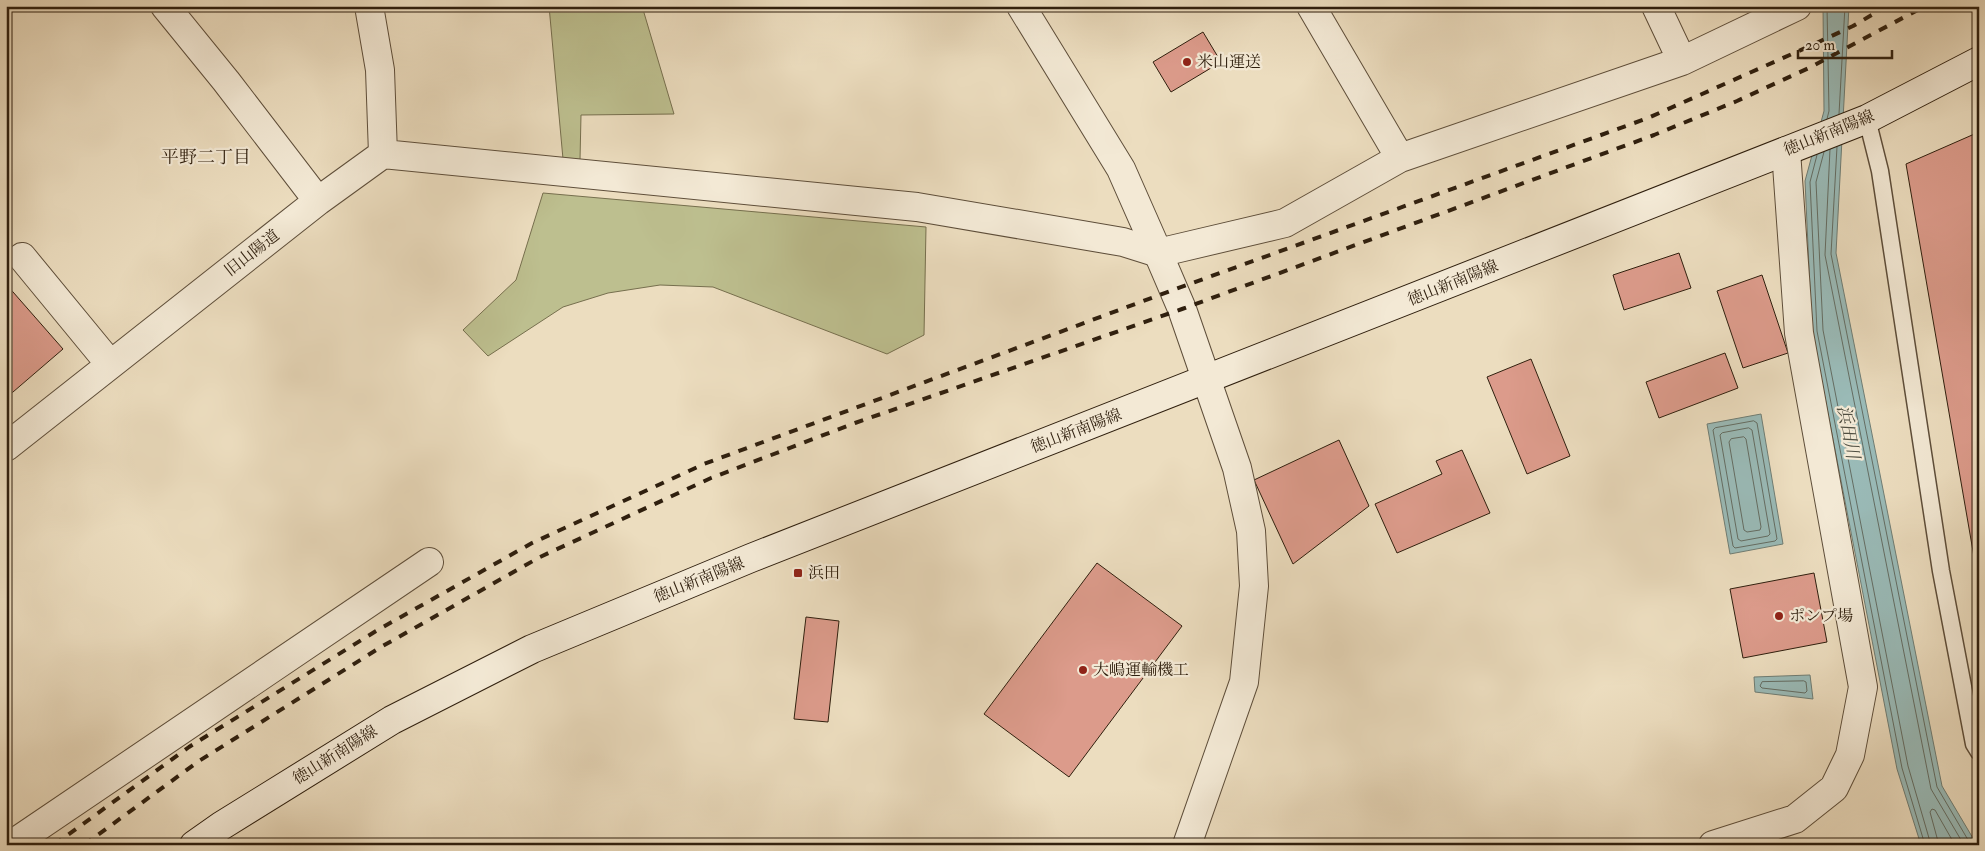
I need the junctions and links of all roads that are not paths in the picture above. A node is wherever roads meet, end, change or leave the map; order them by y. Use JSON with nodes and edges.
{"nodes":[{"id":1,"x":164,"y":6,"type":"edge"},
{"id":2,"x":369,"y":6,"type":"edge"},
{"id":3,"x":1021,"y":6,"type":"edge"},
{"id":4,"x":1311,"y":6,"type":"edge"},
{"id":5,"x":1656,"y":6,"type":"edge"},
{"id":6,"x":1797,"y":6,"type":"edge"},
{"id":7,"x":1682,"y":61,"type":"junction"},
{"id":8,"x":1979,"y":61,"type":"edge"},
{"id":9,"x":1857,"y":123,"type":"junction"},
{"id":10,"x":1795,"y":147,"type":"junction"},
{"id":11,"x":383,"y":154,"type":"junction"},
{"id":12,"x":1400,"y":158,"type":"junction"},
{"id":13,"x":318,"y":201,"type":"junction"},
{"id":14,"x":1158,"y":252,"type":"junction"},
{"id":15,"x":22,"y":257,"type":"dead end"},
{"id":16,"x":110,"y":364,"type":"junction"},
{"id":17,"x":1207,"y":380,"type":"junction"},
{"id":18,"x":6,"y":447,"type":"edge"},
{"id":19,"x":429,"y":562,"type":"dead end"},
{"id":20,"x":1979,"y":752,"type":"edge"},
{"id":21,"x":11,"y":845,"type":"edge"},
{"id":22,"x":194,"y":845,"type":"edge"},
{"id":23,"x":1187,"y":845,"type":"edge"},
{"id":24,"x":1713,"y":845,"type":"edge"}],
"edges":[{"from":1,"to":13,"type":"street"},
{"from":2,"to":11,"type":"street"},
{"from":3,"to":14,"type":"street"},
{"from":4,"to":12,"type":"street"},
{"from":5,"to":7,"type":"street"},
{"from":6,"to":7,"type":"street"},
{"from":7,"to":12,"type":"street"},
{"from":8,"to":9,"type":"street","name":"徳山新南陽線"},
{"from":9,"to":10,"type":"street","name":"徳山新南陽線"},
{"from":9,"to":20,"type":"lane"},
{"from":10,"to":17,"type":"street","name":"徳山新南陽線"},
{"from":10,"to":24,"type":"street"},
{"from":11,"to":13,"type":"street","name":"旧山陽道"},
{"from":11,"to":14,"type":"street"},
{"from":12,"to":14,"type":"street"},
{"from":13,"to":16,"type":"street","name":"旧山陽道"},
{"from":14,"to":17,"type":"street"},
{"from":15,"to":16,"type":"street"},
{"from":16,"to":18,"type":"street","name":"旧山陽道"},
{"from":17,"to":22,"type":"street","name":"徳山新南陽線"},
{"from":17,"to":23,"type":"street"},
{"from":19,"to":21,"type":"street"}]}
